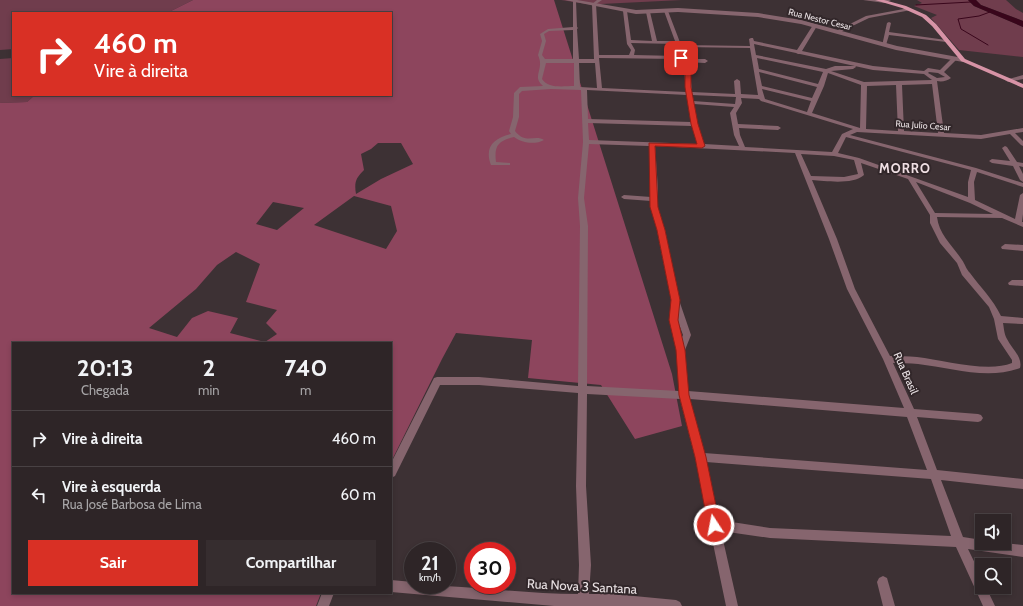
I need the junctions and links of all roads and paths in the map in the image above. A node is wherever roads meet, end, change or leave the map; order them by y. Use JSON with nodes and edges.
{"nodes":[{"id":1,"x":568,"y":0,"type":"edge"},
{"id":2,"x":600,"y":0,"type":"edge"},
{"id":3,"x":866,"y":0,"type":"edge"},
{"id":4,"x":878,"y":0,"type":"edge"},
{"id":5,"x":574,"y":1,"type":"junction"},
{"id":6,"x":887,"y":1,"type":"edge"},
{"id":7,"x":594,"y":4,"type":"junction"},
{"id":8,"x":909,"y":9,"type":"junction"},
{"id":9,"x":625,"y":11,"type":"junction"},
{"id":10,"x":666,"y":11,"type":"junction"},
{"id":11,"x":648,"y":12,"type":"junction"},
{"id":12,"x":889,"y":23,"type":"dead end"},
{"id":13,"x":815,"y":26,"type":"junction"},
{"id":14,"x":576,"y":28,"type":"junction"},
{"id":15,"x":836,"y":32,"type":"junction"},
{"id":16,"x":887,"y":33,"type":"junction"},
{"id":17,"x":629,"y":41,"type":"junction"},
{"id":18,"x":946,"y":41,"type":"junction"},
{"id":19,"x":655,"y":42,"type":"junction"},
{"id":20,"x":752,"y":42,"type":"junction"},
{"id":21,"x":678,"y":44,"type":"junction"},
{"id":22,"x":884,"y":45,"type":"junction"},
{"id":23,"x":798,"y":53,"type":"junction"},
{"id":24,"x":754,"y":56,"type":"junction"},
{"id":25,"x":631,"y":57,"type":"junction"},
{"id":26,"x":597,"y":59,"type":"junction"},
{"id":27,"x":681,"y":59,"type":"junction"},
{"id":28,"x":954,"y":59,"type":"junction"},
{"id":29,"x":964,"y":60,"type":"junction"},
{"id":30,"x":543,"y":61,"type":"junction"},
{"id":31,"x":577,"y":61,"type":"junction"},
{"id":32,"x":705,"y":61,"type":"dead end"},
{"id":33,"x":873,"y":68,"type":"junction"},
{"id":34,"x":756,"y":70,"type":"junction"},
{"id":35,"x":826,"y":72,"type":"junction"},
{"id":36,"x":941,"y":72,"type":"junction"},
{"id":37,"x":925,"y":74,"type":"junction"},
{"id":38,"x":1023,"y":77,"type":"edge"},
{"id":39,"x":934,"y":80,"type":"junction"},
{"id":40,"x":1008,"y":80,"type":"junction"},
{"id":41,"x":737,"y":81,"type":"dead end"},
{"id":42,"x":899,"y":82,"type":"junction"},
{"id":43,"x":864,"y":84,"type":"junction"},
{"id":44,"x":820,"y":86,"type":"junction"},
{"id":45,"x":1023,"y":86,"type":"edge"},
{"id":46,"x":759,"y":87,"type":"junction"},
{"id":47,"x":551,"y":88,"type":"junction"},
{"id":48,"x":581,"y":89,"type":"junction"},
{"id":49,"x":600,"y":90,"type":"junction"},
{"id":50,"x":689,"y":93,"type":"junction"},
{"id":51,"x":739,"y":95,"type":"junction"},
{"id":52,"x":761,"y":97,"type":"junction"},
{"id":53,"x":815,"y":100,"type":"junction"},
{"id":54,"x":690,"y":102,"type":"junction"},
{"id":55,"x":735,"y":108,"type":"junction"},
{"id":56,"x":809,"y":113,"type":"junction"},
{"id":57,"x":586,"y":121,"type":"junction"},
{"id":58,"x":694,"y":124,"type":"junction"},
{"id":59,"x":736,"y":126,"type":"junction"},
{"id":60,"x":778,"y":128,"type":"dead end"},
{"id":61,"x":862,"y":130,"type":"junction"},
{"id":62,"x":1020,"y":130,"type":"edge"},
{"id":63,"x":1011,"y":132,"type":"junction"},
{"id":64,"x":901,"y":133,"type":"junction"},
{"id":65,"x":844,"y":134,"type":"junction"},
{"id":66,"x":941,"y":135,"type":"junction"},
{"id":67,"x":514,"y":136,"type":"junction"},
{"id":68,"x":1023,"y":136,"type":"edge"},
{"id":69,"x":541,"y":140,"type":"dead end"},
{"id":70,"x":586,"y":142,"type":"junction"},
{"id":71,"x":652,"y":144,"type":"junction"},
{"id":72,"x":1023,"y":144,"type":"edge"},
{"id":73,"x":702,"y":146,"type":"junction"},
{"id":74,"x":743,"y":148,"type":"junction"},
{"id":75,"x":1005,"y":148,"type":"dead end"},
{"id":76,"x":797,"y":151,"type":"junction"},
{"id":77,"x":834,"y":154,"type":"junction"},
{"id":78,"x":857,"y":159,"type":"junction"},
{"id":79,"x":992,"y":161,"type":"dead end"},
{"id":80,"x":508,"y":164,"type":"dead end"},
{"id":81,"x":1015,"y":164,"type":"junction"},
{"id":82,"x":1023,"y":165,"type":"edge"},
{"id":83,"x":974,"y":170,"type":"junction"},
{"id":84,"x":807,"y":178,"type":"junction"},
{"id":85,"x":910,"y":178,"type":"junction"},
{"id":86,"x":1023,"y":180,"type":"edge"},
{"id":87,"x":1023,"y":185,"type":"edge"},
{"id":88,"x":1023,"y":195,"type":"edge"},
{"id":89,"x":624,"y":197,"type":"dead end"},
{"id":90,"x":654,"y":199,"type":"junction"},
{"id":91,"x":972,"y":201,"type":"junction"},
{"id":92,"x":933,"y":215,"type":"junction"},
{"id":93,"x":1004,"y":216,"type":"junction"},
{"id":94,"x":1021,"y":221,"type":"edge"},
{"id":95,"x":1005,"y":247,"type":"dead end"},
{"id":96,"x":1023,"y":248,"type":"edge"},
{"id":97,"x":1012,"y":283,"type":"dead end"},
{"id":98,"x":1023,"y":283,"type":"edge"},
{"id":99,"x":998,"y":319,"type":"junction"},
{"id":100,"x":1023,"y":321,"type":"edge"},
{"id":101,"x":887,"y":359,"type":"junction"},
{"id":102,"x":582,"y":390,"type":"junction"},
{"id":103,"x":684,"y":395,"type":"junction"},
{"id":104,"x":910,"y":411,"type":"junction"},
{"id":105,"x":978,"y":418,"type":"dead end"},
{"id":106,"x":700,"y":457,"type":"junction"},
{"id":107,"x":392,"y":471,"type":"edge"},
{"id":108,"x":935,"y":475,"type":"junction"},
{"id":109,"x":1023,"y":484,"type":"edge"},
{"id":110,"x":714,"y":525,"type":"junction"},
{"id":111,"x":959,"y":542,"type":"junction"},
{"id":112,"x":1023,"y":551,"type":"edge"},
{"id":113,"x":883,"y":582,"type":"dead end"},
{"id":114,"x":392,"y":586,"type":"edge"},
{"id":115,"x":328,"y":594,"type":"edge"},
{"id":116,"x":584,"y":603,"type":"edge"},
{"id":117,"x":323,"y":606,"type":"edge"},
{"id":118,"x":676,"y":606,"type":"edge"},
{"id":119,"x":732,"y":606,"type":"edge"},
{"id":120,"x":890,"y":606,"type":"edge"},
{"id":121,"x":990,"y":606,"type":"edge"}],
"edges":[{"from":1,"to":5,"type":"street","name":"Rua Nestor Cesar"},
{"from":2,"to":7,"type":"street"},
{"from":3,"to":6,"type":"street"},
{"from":4,"to":6,"type":"main road"},
{"from":5,"to":7,"type":"street","name":"Rua Nestor Cesar"},
{"from":5,"to":14,"type":"street"},
{"from":6,"to":8,"type":"main road"},
{"from":7,"to":9,"type":"street","name":"Rua Nestor Cesar"},
{"from":7,"to":26,"type":"street"},
{"from":8,"to":15,"type":"street"},
{"from":8,"to":18,"type":"main road"},
{"from":9,"to":11,"type":"street","name":"Rua Nestor Cesar"},
{"from":9,"to":17,"type":"street"},
{"from":10,"to":11,"type":"street","name":"Rua Nestor Cesar"},
{"from":10,"to":13,"type":"street","name":"Rua Nestor Cesar"},
{"from":10,"to":21,"type":"street"},
{"from":11,"to":19,"type":"street"},
{"from":12,"to":16,"type":"street"},
{"from":13,"to":15,"type":"street","name":"Rua Nestor Cesar"},
{"from":13,"to":23,"type":"street"},
{"from":14,"to":30,"type":"street"},
{"from":14,"to":31,"type":"street"},
{"from":15,"to":22,"type":"street","name":"Rua Nestor Cesar"},
{"from":16,"to":18,"type":"street"},
{"from":16,"to":22,"type":"street"},
{"from":17,"to":19,"type":"street"},
{"from":17,"to":25,"type":"street"},
{"from":18,"to":29,"type":"main road"},
{"from":19,"to":21,"type":"street"},
{"from":20,"to":21,"type":"street"},
{"from":20,"to":23,"type":"street"},
{"from":20,"to":24,"type":"street"},
{"from":21,"to":27,"type":"street"},
{"from":22,"to":28,"type":"street","name":"Rua Nestor Cesar"},
{"from":23,"to":33,"type":"street"},
{"from":24,"to":34,"type":"street"},
{"from":24,"to":35,"type":"street"},
{"from":25,"to":26,"type":"street"},
{"from":25,"to":27,"type":"street"},
{"from":26,"to":31,"type":"street"},
{"from":26,"to":49,"type":"street"},
{"from":27,"to":32,"type":"street"},
{"from":27,"to":50,"type":"street"},
{"from":28,"to":29,"type":"street","name":"Rua Nestor Cesar"},
{"from":28,"to":36,"type":"street"},
{"from":29,"to":40,"type":"main road"},
{"from":30,"to":31,"type":"street"},
{"from":30,"to":47,"type":"street"},
{"from":31,"to":48,"type":"street"},
{"from":33,"to":35,"type":"street"},
{"from":33,"to":37,"type":"street"},
{"from":34,"to":44,"type":"street"},
{"from":34,"to":46,"type":"street"},
{"from":35,"to":43,"type":"street"},
{"from":35,"to":44,"type":"street"},
{"from":36,"to":37,"type":"street"},
{"from":36,"to":39,"type":"street"},
{"from":37,"to":39,"type":"street"},
{"from":38,"to":40,"type":"street"},
{"from":39,"to":42,"type":"street"},
{"from":39,"to":66,"type":"street"},
{"from":40,"to":45,"type":"main road"},
{"from":41,"to":51,"type":"street"},
{"from":42,"to":43,"type":"street"},
{"from":42,"to":64,"type":"street"},
{"from":43,"to":61,"type":"street"},
{"from":44,"to":53,"type":"street"},
{"from":46,"to":52,"type":"street"},
{"from":46,"to":53,"type":"street"},
{"from":47,"to":48,"type":"street"},
{"from":47,"to":67,"type":"street"},
{"from":48,"to":49,"type":"street"},
{"from":48,"to":57,"type":"street"},
{"from":49,"to":50,"type":"street"},
{"from":50,"to":51,"type":"street"},
{"from":50,"to":54,"type":"street"},
{"from":51,"to":52,"type":"street"},
{"from":51,"to":55,"type":"street"},
{"from":52,"to":56,"type":"street"},
{"from":53,"to":56,"type":"street"},
{"from":54,"to":55,"type":"street"},
{"from":54,"to":58,"type":"street"},
{"from":55,"to":59,"type":"street"},
{"from":56,"to":61,"type":"street"},
{"from":57,"to":58,"type":"street"},
{"from":57,"to":70,"type":"street"},
{"from":58,"to":73,"type":"street"},
{"from":59,"to":60,"type":"street"},
{"from":59,"to":74,"type":"street"},
{"from":61,"to":64,"type":"street","name":"Rua Julio Cesar"},
{"from":61,"to":65,"type":"street","name":"Rua Julio Cesar"},
{"from":62,"to":63,"type":"street","name":"Rua Julio Cesar"},
{"from":62,"to":68,"type":"street"},
{"from":63,"to":66,"type":"street","name":"Rua Julio Cesar"},
{"from":63,"to":72,"type":"street"},
{"from":64,"to":66,"type":"street","name":"Rua Julio Cesar"},
{"from":65,"to":77,"type":"street"},
{"from":65,"to":83,"type":"street"},
{"from":67,"to":69,"type":"street"},
{"from":67,"to":80,"type":"street"},
{"from":70,"to":71,"type":"street"},
{"from":70,"to":102,"type":"street"},
{"from":71,"to":73,"type":"street"},
{"from":71,"to":90,"type":"street"},
{"from":73,"to":74,"type":"street"},
{"from":74,"to":76,"type":"street"},
{"from":75,"to":81,"type":"street"},
{"from":76,"to":77,"type":"street"},
{"from":76,"to":84,"type":"street","name":"Rua Brasil"},
{"from":77,"to":78,"type":"street"},
{"from":78,"to":84,"type":"street"},
{"from":78,"to":85,"type":"street"},
{"from":79,"to":81,"type":"street"},
{"from":81,"to":82,"type":"street"},
{"from":81,"to":86,"type":"street"},
{"from":83,"to":87,"type":"street"},
{"from":83,"to":91,"type":"street"},
{"from":84,"to":101,"type":"street","name":"Rua Brasil"},
{"from":85,"to":91,"type":"street"},
{"from":85,"to":92,"type":"street"},
{"from":88,"to":94,"type":"street"},
{"from":89,"to":90,"type":"street"},
{"from":90,"to":103,"type":"street"},
{"from":91,"to":93,"type":"street"},
{"from":92,"to":93,"type":"street"},
{"from":92,"to":99,"type":"street"},
{"from":93,"to":94,"type":"street"},
{"from":95,"to":96,"type":"street"},
{"from":97,"to":98,"type":"street"},
{"from":99,"to":100,"type":"street"},
{"from":99,"to":101,"type":"street"},
{"from":101,"to":104,"type":"street","name":"Rua Brasil"},
{"from":102,"to":103,"type":"street"},
{"from":102,"to":107,"type":"street"},
{"from":102,"to":116,"type":"street"},
{"from":103,"to":104,"type":"street"},
{"from":103,"to":106,"type":"street"},
{"from":104,"to":105,"type":"street"},
{"from":104,"to":108,"type":"street","name":"Rua Brasil"},
{"from":106,"to":108,"type":"street"},
{"from":106,"to":110,"type":"street"},
{"from":108,"to":109,"type":"street"},
{"from":108,"to":111,"type":"street","name":"Rua Brasil"},
{"from":110,"to":111,"type":"street"},
{"from":110,"to":119,"type":"street"},
{"from":111,"to":112,"type":"street"},
{"from":111,"to":121,"type":"street","name":"Rua Brasil"},
{"from":113,"to":120,"type":"street"},
{"from":114,"to":116,"type":"street","name":"Rua Nova 3 Santana"},
{"from":115,"to":117,"type":"street"},
{"from":116,"to":118,"type":"street","name":"Rua Nova 3 Santana"}]}
